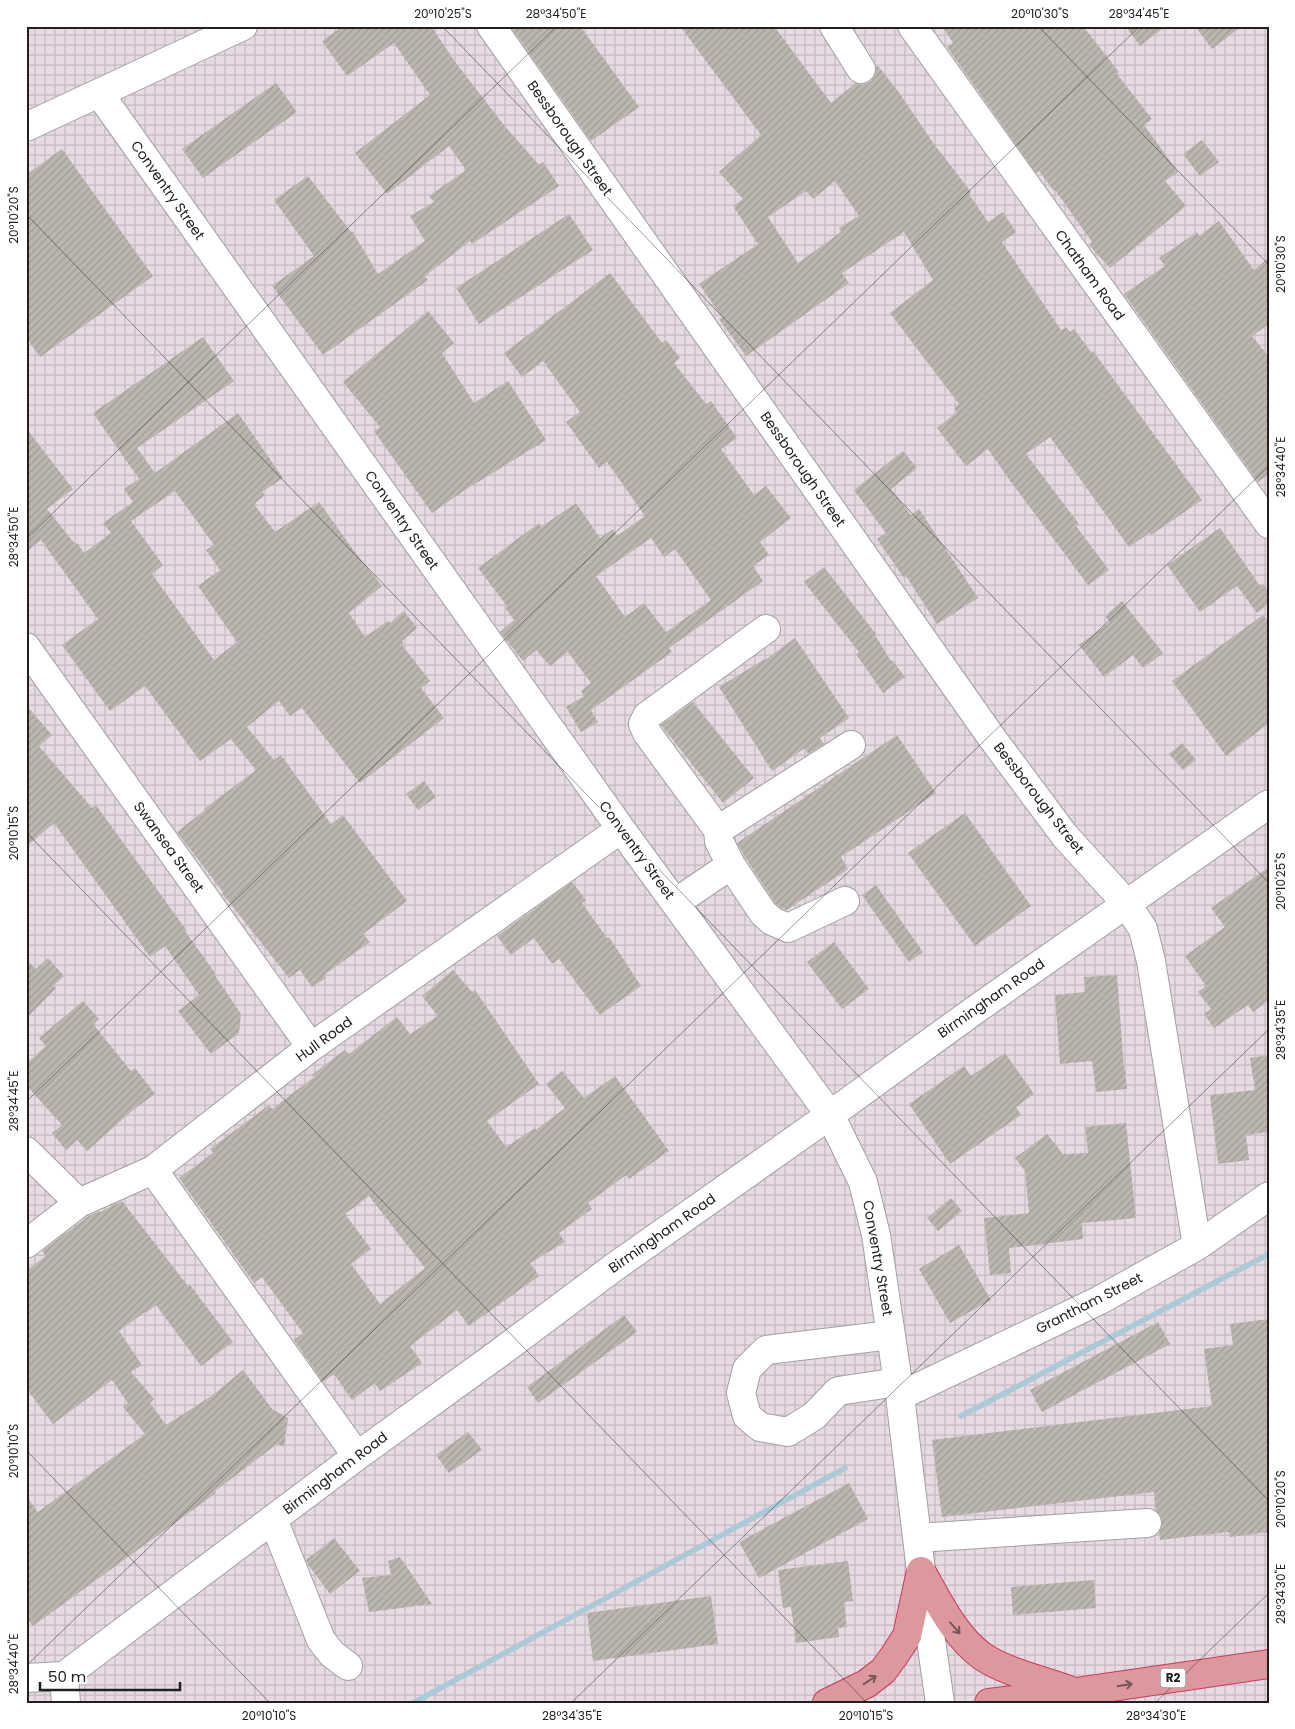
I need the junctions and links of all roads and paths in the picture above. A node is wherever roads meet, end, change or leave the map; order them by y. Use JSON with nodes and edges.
{"nodes":[{"id":1,"x":243,"y":26,"type":"edge"},
{"id":2,"x":491,"y":26,"type":"edge"},
{"id":3,"x":834,"y":26,"type":"edge"},
{"id":4,"x":912,"y":26,"type":"edge"},
{"id":5,"x":861,"y":69,"type":"dead end"},
{"id":6,"x":100,"y":93,"type":"junction"},
{"id":7,"x":26,"y":127,"type":"edge"},
{"id":8,"x":1269,"y":524,"type":"edge"},
{"id":9,"x":766,"y":629,"type":"dead end"},
{"id":10,"x":26,"y":648,"type":"edge"},
{"id":11,"x":851,"y":745,"type":"dead end"},
{"id":12,"x":1269,"y":804,"type":"edge"},
{"id":13,"x":621,"y":829,"type":"junction"},
{"id":14,"x":718,"y":830,"type":"junction"},
{"id":15,"x":732,"y":865,"type":"junction"},
{"id":16,"x":845,"y":901,"type":"dead end"},
{"id":17,"x":675,"y":903,"type":"junction"},
{"id":18,"x":1126,"y":903,"type":"junction"},
{"id":19,"x":311,"y":1047,"type":"junction"},
{"id":20,"x":830,"y":1115,"type":"junction"},
{"id":21,"x":26,"y":1151,"type":"edge"},
{"id":22,"x":153,"y":1170,"type":"junction"},
{"id":23,"x":1269,"y":1196,"type":"edge"},
{"id":24,"x":79,"y":1203,"type":"junction"},
{"id":25,"x":26,"y":1244,"type":"edge"},
{"id":26,"x":1197,"y":1246,"type":"junction"},
{"id":27,"x":891,"y":1335,"type":"junction"},
{"id":28,"x":899,"y":1389,"type":"junction"},
{"id":29,"x":357,"y":1456,"type":"junction"},
{"id":30,"x":274,"y":1519,"type":"junction"},
{"id":31,"x":1147,"y":1523,"type":"dead end"},
{"id":32,"x":917,"y":1538,"type":"junction"},
{"id":33,"x":921,"y":1571,"type":"junction"},
{"id":34,"x":1269,"y":1664,"type":"edge"},
{"id":35,"x":348,"y":1666,"type":"dead end"},
{"id":36,"x":26,"y":1678,"type":"edge"},
{"id":37,"x":65,"y":1690,"type":"edge"},
{"id":38,"x":1077,"y":1692,"type":"junction"},
{"id":39,"x":827,"y":1703,"type":"edge"},
{"id":40,"x":940,"y":1703,"type":"edge"},
{"id":41,"x":989,"y":1703,"type":"edge"}],
"edges":[{"from":1,"to":6,"type":"street"},
{"from":2,"to":18,"type":"street","name":"Bessborough Street"},
{"from":3,"to":5,"type":"street"},
{"from":4,"to":8,"type":"street","name":"Chatham Road"},
{"from":6,"to":7,"type":"street"},
{"from":6,"to":13,"type":"street","name":"Conventry Street"},
{"from":9,"to":14,"type":"street"},
{"from":10,"to":19,"type":"street","name":"Swansea Street"},
{"from":11,"to":14,"type":"street"},
{"from":12,"to":18,"type":"street","name":"Birmingham Road"},
{"from":13,"to":17,"type":"street","name":"Conventry Street"},
{"from":13,"to":19,"type":"street","name":"Hull Road"},
{"from":14,"to":15,"type":"street"},
{"from":15,"to":16,"type":"street"},
{"from":15,"to":17,"type":"street"},
{"from":17,"to":20,"type":"street","name":"Conventry Street"},
{"from":18,"to":20,"type":"street","name":"Birmingham Road"},
{"from":18,"to":26,"type":"street","name":"Bessborough Street"},
{"from":19,"to":22,"type":"street","name":"Hull Road"},
{"from":20,"to":27,"type":"street","name":"Conventry Street"},
{"from":20,"to":29,"type":"street","name":"Birmingham Road"},
{"from":21,"to":24,"type":"street"},
{"from":22,"to":24,"type":"street","name":"Hull Road"},
{"from":22,"to":29,"type":"street"},
{"from":23,"to":26,"type":"street","name":"Grantham Street"},
{"from":24,"to":25,"type":"street","name":"Hull Road"},
{"from":26,"to":28,"type":"street","name":"Grantham Street"},
{"from":27,"to":28,"type":"street","name":"Conventry Street"},
{"from":27,"to":28,"type":"street","name":"Grantham Street"},
{"from":28,"to":32,"type":"street","name":"Conventry Street"},
{"from":29,"to":30,"type":"street","name":"Birmingham Road"},
{"from":30,"to":35,"type":"street"},
{"from":30,"to":37,"type":"street","name":"Birmingham Road"},
{"from":31,"to":32,"type":"street"},
{"from":32,"to":33,"type":"street","name":"Conventry Street"},
{"from":33,"to":38,"type":"highway","one_way":true},
{"from":39,"to":33,"type":"highway","one_way":true},
{"from":33,"to":40,"type":"street","name":"Conventry Street"},
{"from":38,"to":34,"type":"highway","number":"R2","one_way":true},
{"from":36,"to":37,"type":"street"},
{"from":38,"to":41,"type":"highway","number":"R2"}]}
